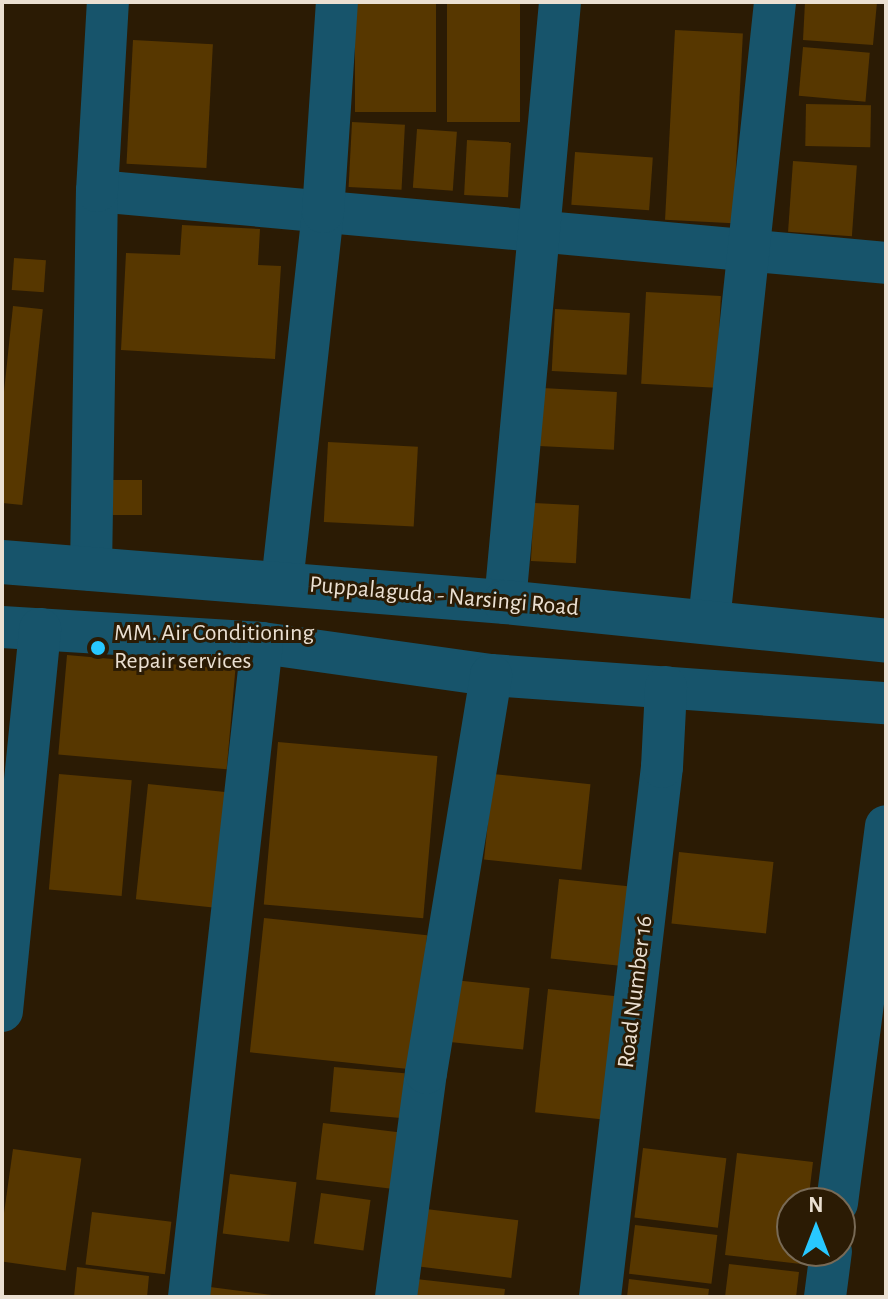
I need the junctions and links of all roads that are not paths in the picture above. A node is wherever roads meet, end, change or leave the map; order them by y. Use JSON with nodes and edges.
{"nodes":[{"id":1,"x":108,"y":2,"type":"edge"},
{"id":2,"x":337,"y":2,"type":"edge"},
{"id":3,"x":560,"y":2,"type":"edge"},
{"id":4,"x":775,"y":2,"type":"edge"},
{"id":5,"x":97,"y":191,"type":"junction"},
{"id":6,"x":323,"y":212,"type":"junction"},
{"id":7,"x":538,"y":231,"type":"junction"},
{"id":8,"x":750,"y":251,"type":"junction"},
{"id":9,"x":886,"y":263,"type":"edge"},
{"id":10,"x":2,"y":562,"type":"edge"},
{"id":11,"x":91,"y":570,"type":"junction"},
{"id":12,"x":282,"y":583,"type":"junction"},
{"id":13,"x":505,"y":602,"type":"junction"},
{"id":14,"x":709,"y":621,"type":"junction"},
{"id":15,"x":21,"y":628,"type":"edge"},
{"id":16,"x":886,"y":641,"type":"edge"},
{"id":17,"x":262,"y":643,"type":"junction"},
{"id":18,"x":491,"y":675,"type":"junction"},
{"id":19,"x":666,"y":687,"type":"junction"},
{"id":20,"x":886,"y":703,"type":"edge"},
{"id":21,"x":886,"y":826,"type":"edge"},
{"id":22,"x":2,"y":1011,"type":"edge"},
{"id":23,"x":839,"y":1187,"type":"edge"},
{"id":24,"x":829,"y":1267,"type":"edge"},
{"id":25,"x":189,"y":1297,"type":"edge"},
{"id":26,"x":396,"y":1297,"type":"edge"},
{"id":27,"x":600,"y":1297,"type":"edge"},
{"id":28,"x":825,"y":1297,"type":"edge"}],
"edges":[{"from":1,"to":5,"type":"street"},
{"from":2,"to":6,"type":"street"},
{"from":3,"to":7,"type":"street"},
{"from":4,"to":8,"type":"street"},
{"from":5,"to":6,"type":"street"},
{"from":5,"to":11,"type":"street"},
{"from":6,"to":7,"type":"street"},
{"from":6,"to":12,"type":"street"},
{"from":7,"to":8,"type":"street"},
{"from":7,"to":13,"type":"street"},
{"from":8,"to":9,"type":"street"},
{"from":8,"to":14,"type":"street"},
{"from":10,"to":11,"type":"street","name":"Puppalaguda - Narsingi Road"},
{"from":11,"to":12,"type":"street","name":"Puppalaguda - Narsingi Road"},
{"from":12,"to":13,"type":"street","name":"Puppalaguda - Narsingi Road"},
{"from":13,"to":14,"type":"street","name":"Puppalaguda - Narsingi Road"},
{"from":14,"to":16,"type":"street","name":"Puppalaguda - Narsingi Road"},
{"from":15,"to":17,"type":"street"},
{"from":15,"to":22,"type":"street"},
{"from":17,"to":18,"type":"street"},
{"from":17,"to":25,"type":"street"},
{"from":18,"to":19,"type":"street"},
{"from":18,"to":26,"type":"street"},
{"from":19,"to":20,"type":"street"},
{"from":19,"to":27,"type":"street","name":"Road Number 16"},
{"from":21,"to":23,"type":"street"},
{"from":24,"to":28,"type":"street"}]}
